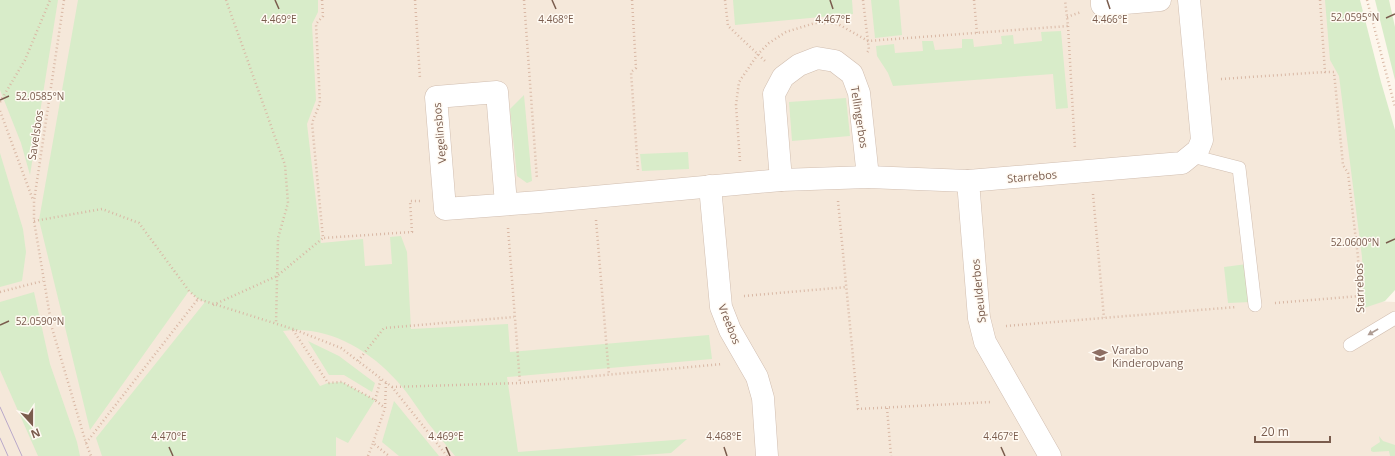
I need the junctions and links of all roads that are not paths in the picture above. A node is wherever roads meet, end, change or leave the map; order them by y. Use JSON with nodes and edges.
{"nodes":[{"id":1,"x":1102,"y":0,"type":"edge"},
{"id":2,"x":1160,"y":0,"type":"edge"},
{"id":3,"x":1188,"y":0,"type":"edge"},
{"id":4,"x":1192,"y":156,"type":"junction"},
{"id":5,"x":868,"y":177,"type":"junction"},
{"id":6,"x":781,"y":180,"type":"junction"},
{"id":7,"x":968,"y":181,"type":"junction"},
{"id":8,"x":710,"y":186,"type":"junction"},
{"id":9,"x":506,"y":204,"type":"junction"},
{"id":10,"x":1255,"y":305,"type":"road end"},
{"id":11,"x":1395,"y":318,"type":"edge"},
{"id":12,"x":1350,"y":345,"type":"road end"},
{"id":13,"x":767,"y":456,"type":"edge"},
{"id":14,"x":1050,"y":456,"type":"edge"}],
"edges":[{"from":1,"to":2,"type":"street"},
{"from":3,"to":4,"type":"street"},
{"from":4,"to":7,"type":"street","name":"Starrebos"},
{"from":4,"to":10,"type":"lane"},
{"from":5,"to":6,"type":"street","name":"Starrebos"},
{"from":5,"to":6,"type":"street","name":"Tellingerbos"},
{"from":5,"to":7,"type":"street","name":"Starrebos"},
{"from":6,"to":8,"type":"street","name":"Starrebos"},
{"from":7,"to":14,"type":"street","name":"Speulderbos"},
{"from":8,"to":9,"type":"street"},
{"from":8,"to":13,"type":"street","name":"Vreebos"},
{"from":9,"to":9,"type":"street","name":"Vegelinsbos"},
{"from":11,"to":12,"type":"lane","one_way":true}]}
